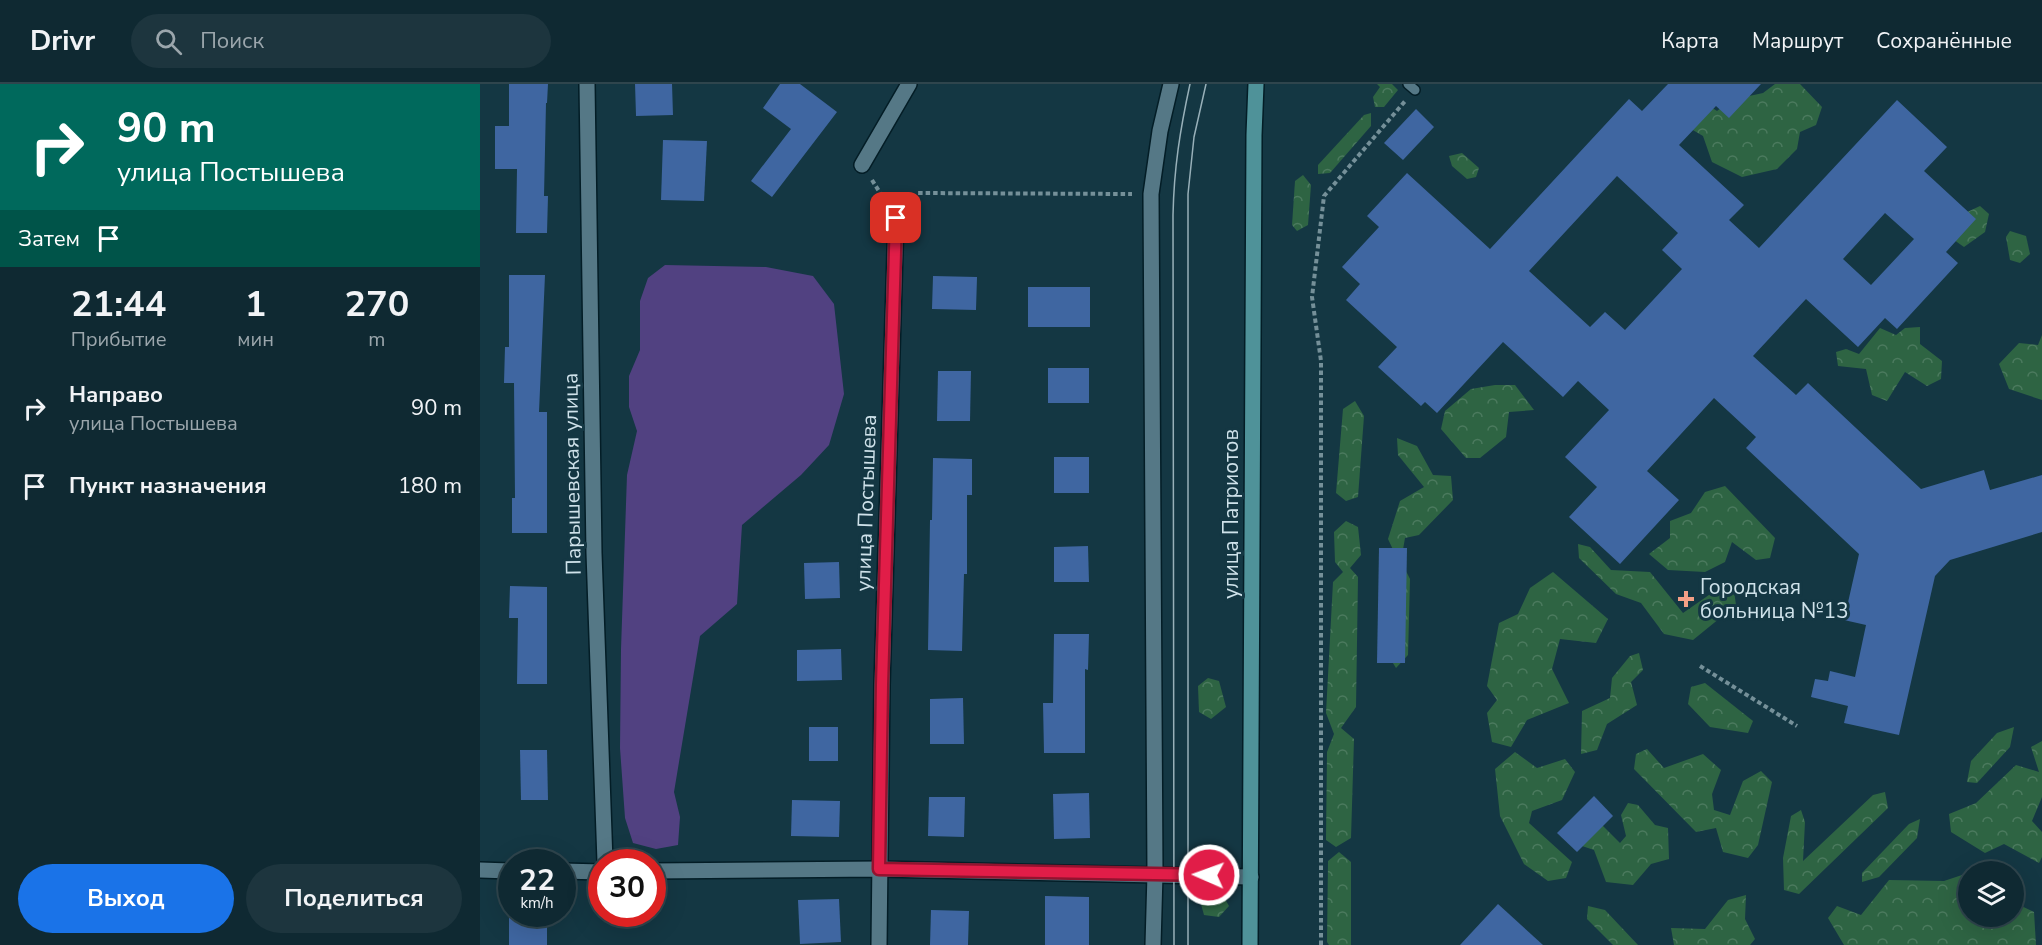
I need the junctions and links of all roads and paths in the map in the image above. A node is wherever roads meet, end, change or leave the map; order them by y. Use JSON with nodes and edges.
{"nodes":[{"id":1,"x":587,"y":84,"type":"edge"},
{"id":2,"x":909,"y":84,"type":"edge"},
{"id":3,"x":1171,"y":84,"type":"edge"},
{"id":4,"x":1256,"y":84,"type":"edge"},
{"id":5,"x":1411,"y":87,"type":"edge"},
{"id":6,"x":862,"y":165,"type":"joint"},
{"id":7,"x":1151,"y":194,"type":"junction"},
{"id":8,"x":896,"y":218,"type":"junction"},
{"id":9,"x":1700,"y":666,"type":"dead end"},
{"id":10,"x":1797,"y":726,"type":"dead end"},
{"id":11,"x":605,"y":849,"type":"edge"},
{"id":12,"x":879,"y":869,"type":"junction"},
{"id":13,"x":480,"y":870,"type":"edge"},
{"id":14,"x":498,"y":871,"type":"edge"},
{"id":15,"x":666,"y":871,"type":"edge"},
{"id":16,"x":1155,"y":874,"type":"junction"},
{"id":17,"x":1251,"y":876,"type":"junction"},
{"id":18,"x":879,"y":945,"type":"edge"},
{"id":19,"x":1153,"y":945,"type":"edge"},
{"id":20,"x":1250,"y":945,"type":"edge"},
{"id":21,"x":1321,"y":945,"type":"edge"}],
"edges":[{"from":1,"to":11,"type":"street","name":"Парышевская улица"},
{"from":2,"to":6,"type":"street"},
{"from":3,"to":7,"type":"street"},
{"from":4,"to":17,"type":"main road","name":"улица Патриотов"},
{"from":5,"to":21,"type":"path"},
{"from":6,"to":8,"type":"path"},
{"from":7,"to":8,"type":"path"},
{"from":7,"to":16,"type":"street"},
{"from":8,"to":12,"type":"street","name":"улица Постышева"},
{"from":9,"to":10,"type":"path"},
{"from":12,"to":15,"type":"street"},
{"from":12,"to":16,"type":"street"},
{"from":12,"to":18,"type":"street","name":"улица Постышева"},
{"from":13,"to":14,"type":"street"},
{"from":16,"to":17,"type":"street"},
{"from":16,"to":19,"type":"street"},
{"from":17,"to":20,"type":"main road","name":"улица Патриотов"}]}
